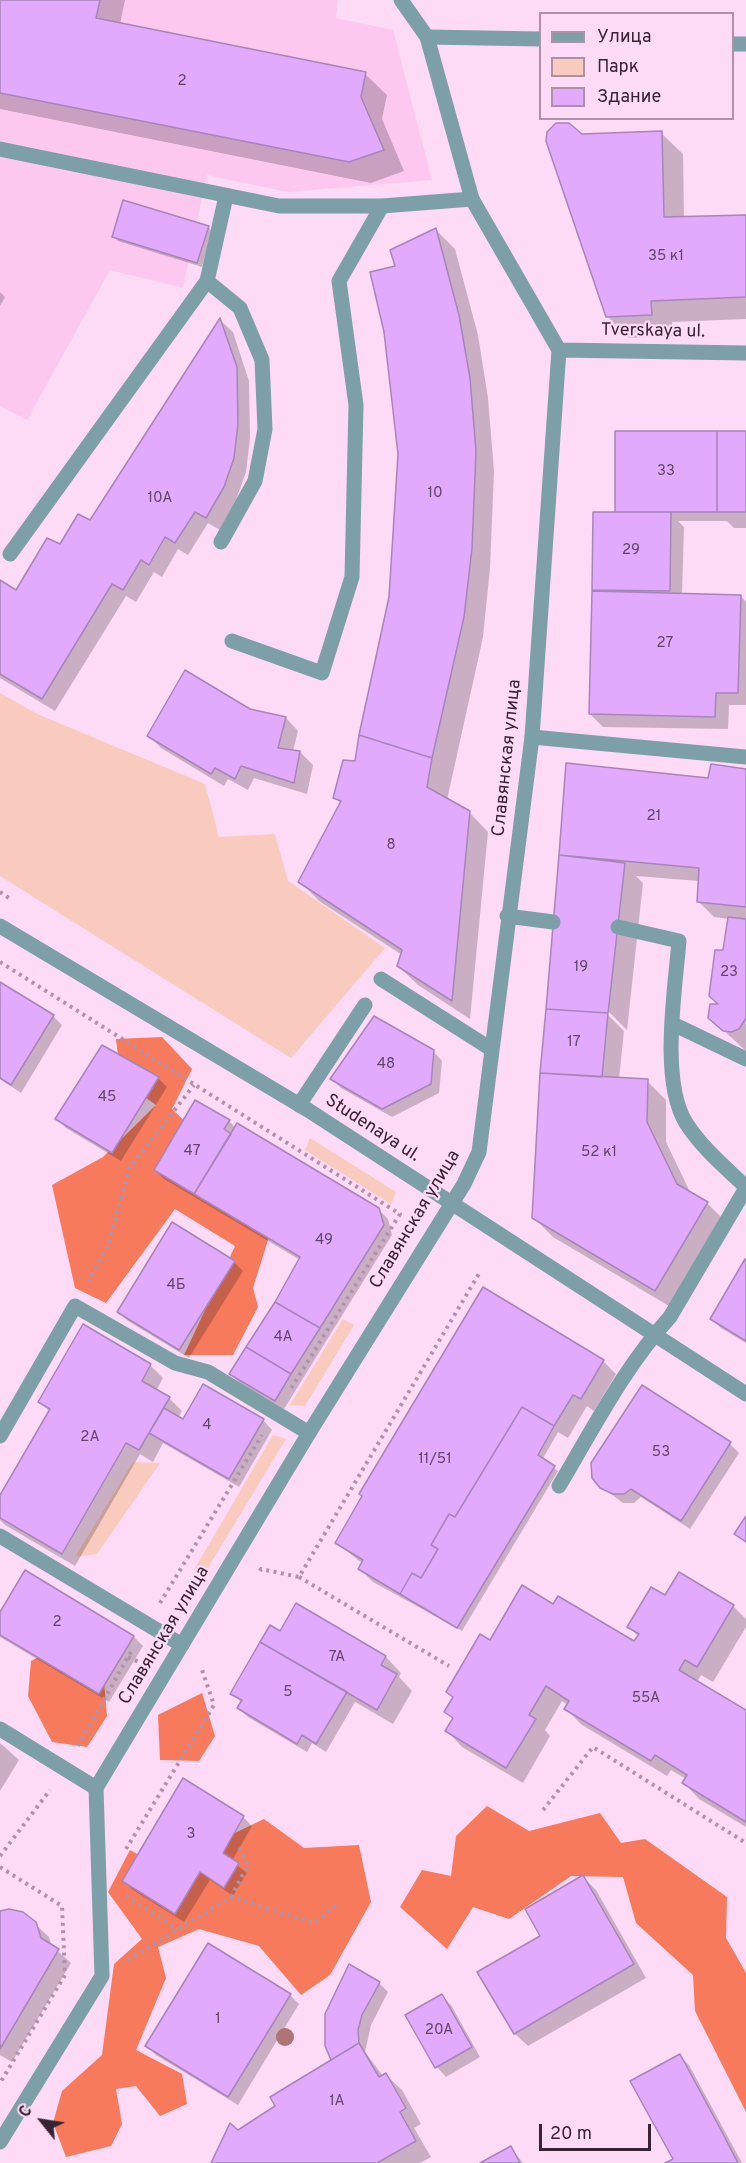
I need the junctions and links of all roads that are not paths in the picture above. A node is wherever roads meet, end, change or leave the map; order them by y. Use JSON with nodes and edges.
{"nodes":[{"id":1,"x":401,"y":0,"type":"edge"},
{"id":2,"x":427,"y":37,"type":"junction"},
{"id":3,"x":539,"y":39,"type":"edge"},
{"id":4,"x":0,"y":149,"type":"edge"},
{"id":5,"x":226,"y":196,"type":"junction"},
{"id":6,"x":472,"y":199,"type":"junction"},
{"id":7,"x":382,"y":206,"type":"junction"},
{"id":8,"x":207,"y":281,"type":"junction"},
{"id":9,"x":559,"y":350,"type":"junction"},
{"id":10,"x":746,"y":353,"type":"edge"},
{"id":11,"x":221,"y":542,"type":"dead end"},
{"id":12,"x":10,"y":554,"type":"dead end"},
{"id":13,"x":232,"y":641,"type":"dead end"},
{"id":14,"x":532,"y":737,"type":"junction"},
{"id":15,"x":746,"y":758,"type":"edge"},
{"id":16,"x":507,"y":916,"type":"junction"},
{"id":17,"x":553,"y":922,"type":"dead end"},
{"id":18,"x":0,"y":926,"type":"edge"},
{"id":19,"x":618,"y":927,"type":"dead end"},
{"id":20,"x":381,"y":979,"type":"dead end"},
{"id":21,"x":365,"y":1005,"type":"dead end"},
{"id":22,"x":673,"y":1024,"type":"junction"},
{"id":23,"x":491,"y":1049,"type":"junction"},
{"id":24,"x":746,"y":1059,"type":"edge"},
{"id":25,"x":299,"y":1105,"type":"junction"},
{"id":26,"x":746,"y":1187,"type":"edge"},
{"id":27,"x":451,"y":1204,"type":"junction"},
{"id":28,"x":653,"y":1335,"type":"junction"},
{"id":29,"x":746,"y":1394,"type":"edge"},
{"id":30,"x":309,"y":1433,"type":"junction"},
{"id":31,"x":0,"y":1436,"type":"edge"},
{"id":32,"x":559,"y":1486,"type":"dead end"},
{"id":33,"x":0,"y":1536,"type":"edge"},
{"id":34,"x":182,"y":1644,"type":"junction"},
{"id":35,"x":0,"y":1729,"type":"edge"},
{"id":36,"x":96,"y":1788,"type":"junction"},
{"id":37,"x":0,"y":2142,"type":"edge"}],
"edges":[{"from":1,"to":2,"type":"street"},
{"from":2,"to":3,"type":"street"},
{"from":2,"to":6,"type":"street"},
{"from":4,"to":5,"type":"street"},
{"from":5,"to":7,"type":"street"},
{"from":5,"to":8,"type":"street"},
{"from":6,"to":7,"type":"street"},
{"from":6,"to":9,"type":"street"},
{"from":7,"to":13,"type":"street"},
{"from":8,"to":11,"type":"street"},
{"from":8,"to":12,"type":"street"},
{"from":9,"to":10,"type":"street","name":"Tverskaya ul."},
{"from":9,"to":14,"type":"street","name":"Славянская улица"},
{"from":14,"to":15,"type":"street"},
{"from":14,"to":16,"type":"street","name":"Славянская улица"},
{"from":16,"to":17,"type":"street"},
{"from":16,"to":23,"type":"street","name":"Славянская улица"},
{"from":18,"to":25,"type":"street","name":"Studenaya ul."},
{"from":19,"to":22,"type":"street"},
{"from":20,"to":23,"type":"street"},
{"from":21,"to":25,"type":"street"},
{"from":22,"to":24,"type":"street"},
{"from":22,"to":26,"type":"street"},
{"from":23,"to":27,"type":"street","name":"Славянская улица"},
{"from":25,"to":27,"type":"street","name":"Studenaya ul."},
{"from":26,"to":28,"type":"street"},
{"from":27,"to":28,"type":"street","name":"Studenaya ul."},
{"from":27,"to":30,"type":"street","name":"Славянская улица"},
{"from":28,"to":29,"type":"street","name":"Studenaya ul."},
{"from":28,"to":32,"type":"street"},
{"from":30,"to":31,"type":"street"},
{"from":30,"to":34,"type":"street","name":"Славянская улица"},
{"from":33,"to":34,"type":"street"},
{"from":34,"to":36,"type":"street","name":"Славянская улица"},
{"from":35,"to":36,"type":"street"},
{"from":36,"to":37,"type":"street"}]}
